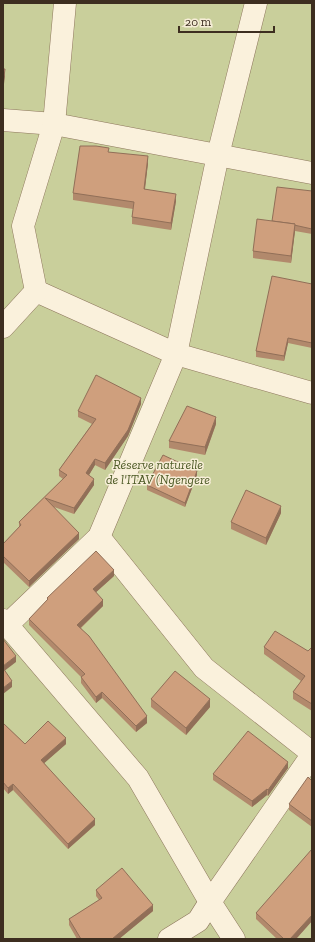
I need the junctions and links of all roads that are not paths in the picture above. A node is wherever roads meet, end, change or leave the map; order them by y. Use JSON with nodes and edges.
{"nodes":[{"id":1,"x":65,"y":3,"type":"edge"},
{"id":2,"x":256,"y":3,"type":"edge"},
{"id":3,"x":3,"y":120,"type":"edge"},
{"id":4,"x":54,"y":124,"type":"junction"},
{"id":5,"x":218,"y":155,"type":"junction"},
{"id":6,"x":312,"y":173,"type":"edge"},
{"id":7,"x":36,"y":291,"type":"junction"},
{"id":8,"x":3,"y":327,"type":"edge"},
{"id":9,"x":176,"y":354,"type":"junction"},
{"id":10,"x":312,"y":393,"type":"edge"},
{"id":11,"x":99,"y":537,"type":"junction"},
{"id":12,"x":5,"y":622,"type":"edge"},
{"id":13,"x":312,"y":754,"type":"edge"},
{"id":14,"x":210,"y":902,"type":"junction"},
{"id":15,"x":169,"y":939,"type":"edge"},
{"id":16,"x":234,"y":939,"type":"edge"}],
"edges":[{"from":1,"to":4,"type":"street"},
{"from":2,"to":5,"type":"street"},
{"from":3,"to":4,"type":"street"},
{"from":4,"to":5,"type":"street"},
{"from":4,"to":7,"type":"street"},
{"from":5,"to":6,"type":"street"},
{"from":5,"to":9,"type":"street"},
{"from":7,"to":8,"type":"street"},
{"from":7,"to":9,"type":"street"},
{"from":9,"to":10,"type":"street"},
{"from":9,"to":11,"type":"street"},
{"from":11,"to":12,"type":"street"},
{"from":11,"to":13,"type":"street"},
{"from":12,"to":14,"type":"street"},
{"from":13,"to":14,"type":"street"},
{"from":14,"to":15,"type":"street"},
{"from":14,"to":16,"type":"street"}]}
